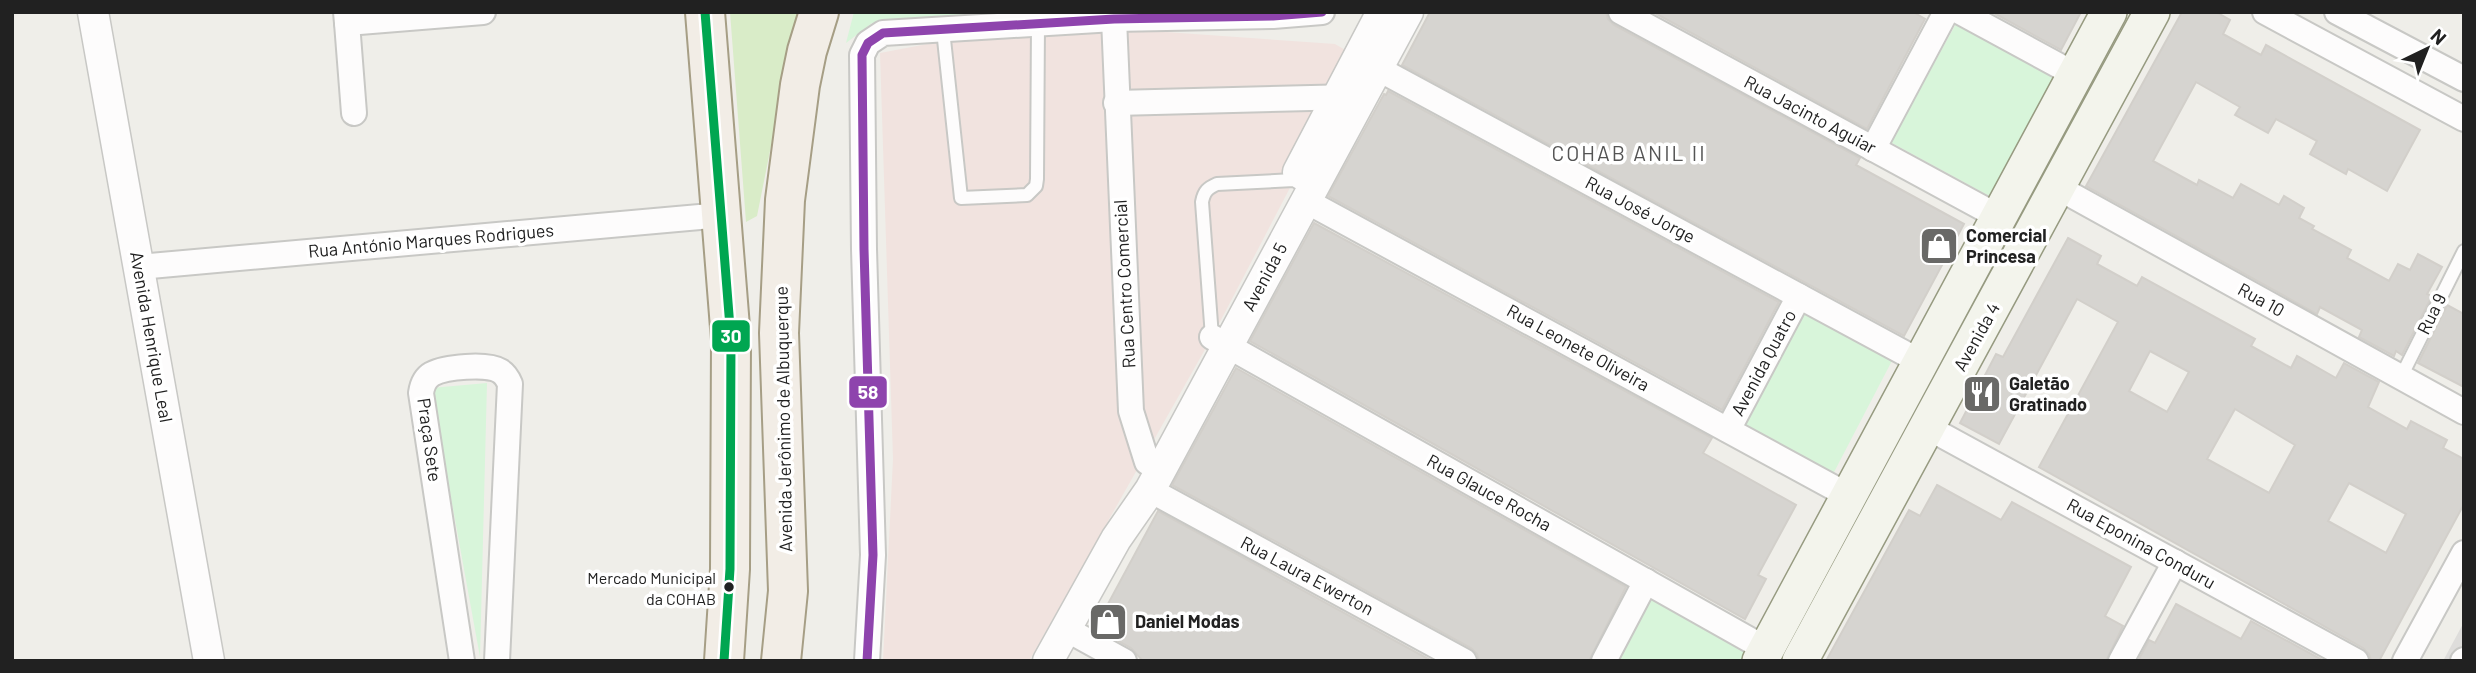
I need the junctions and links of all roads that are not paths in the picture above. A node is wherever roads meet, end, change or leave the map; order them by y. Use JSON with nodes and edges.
{"nodes":[{"id":1,"x":93,"y":12,"type":"edge"},
{"id":2,"x":483,"y":12,"type":"edge"},
{"id":3,"x":705,"y":12,"type":"edge"},
{"id":4,"x":819,"y":12,"type":"edge"},
{"id":5,"x":1322,"y":12,"type":"edge"},
{"id":6,"x":1382,"y":12,"type":"edge"},
{"id":7,"x":1408,"y":12,"type":"edge"},
{"id":8,"x":1621,"y":12,"type":"edge"},
{"id":9,"x":1946,"y":12,"type":"edge"},
{"id":10,"x":1961,"y":12,"type":"edge"},
{"id":11,"x":2109,"y":12,"type":"edge"},
{"id":12,"x":2152,"y":12,"type":"edge"},
{"id":13,"x":2265,"y":12,"type":"edge"},
{"id":14,"x":2337,"y":12,"type":"edge"},
{"id":15,"x":473,"y":13,"type":"edge"},
{"id":16,"x":346,"y":18,"type":"edge"},
{"id":17,"x":1039,"y":18,"type":"edge"},
{"id":18,"x":1114,"y":19,"type":"junction"},
{"id":19,"x":943,"y":30,"type":"junction"},
{"id":20,"x":1368,"y":63,"type":"junction"},
{"id":21,"x":2076,"y":75,"type":"junction"},
{"id":22,"x":2464,"y":79,"type":"edge"},
{"id":23,"x":1350,"y":97,"type":"junction"},
{"id":24,"x":1116,"y":103,"type":"junction"},
{"id":25,"x":354,"y":113,"type":"dead end"},
{"id":26,"x":2464,"y":119,"type":"edge"},
{"id":27,"x":1873,"y":149,"type":"junction"},
{"id":28,"x":2057,"y":187,"type":"junction"},
{"id":29,"x":1304,"y":190,"type":"junction"},
{"id":30,"x":722,"y":215,"type":"junction"},
{"id":31,"x":1999,"y":217,"type":"junction"},
{"id":32,"x":2464,"y":251,"type":"edge"},
{"id":33,"x":139,"y":267,"type":"junction"},
{"id":34,"x":1964,"y":282,"type":"junction"},
{"id":35,"x":1799,"y":296,"type":"junction"},
{"id":36,"x":1996,"y":300,"type":"junction"},
{"id":37,"x":1220,"y":342,"type":"junction"},
{"id":38,"x":1921,"y":362,"type":"junction"},
{"id":39,"x":2401,"y":377,"type":"junction"},
{"id":40,"x":2464,"y":412,"type":"edge"},
{"id":41,"x":1927,"y":427,"type":"junction"},
{"id":42,"x":1728,"y":430,"type":"junction"},
{"id":43,"x":1149,"y":476,"type":"junction"},
{"id":44,"x":1849,"y":496,"type":"junction"},
{"id":45,"x":2464,"y":553,"type":"edge"},
{"id":46,"x":2175,"y":562,"type":"junction"},
{"id":47,"x":1812,"y":565,"type":"junction"},
{"id":48,"x":1646,"y":581,"type":"junction"},
{"id":49,"x":1843,"y":581,"type":"junction"},
{"id":50,"x":1066,"y":629,"type":"junction"},
{"id":51,"x":1763,"y":655,"type":"edge"},
{"id":52,"x":209,"y":661,"type":"edge"},
{"id":53,"x":462,"y":661,"type":"edge"},
{"id":54,"x":497,"y":661,"type":"edge"},
{"id":55,"x":724,"y":661,"type":"edge"},
{"id":56,"x":781,"y":661,"type":"edge"},
{"id":57,"x":867,"y":661,"type":"edge"},
{"id":58,"x":1048,"y":661,"type":"edge"},
{"id":59,"x":1124,"y":661,"type":"edge"},
{"id":60,"x":1465,"y":661,"type":"edge"},
{"id":61,"x":1604,"y":661,"type":"edge"},
{"id":62,"x":1800,"y":661,"type":"edge"},
{"id":63,"x":2121,"y":661,"type":"edge"},
{"id":64,"x":2356,"y":661,"type":"edge"},
{"id":65,"x":2405,"y":661,"type":"edge"}],
"edges":[{"from":1,"to":33,"type":"street","name":"Avenida Henrique Leal"},
{"from":2,"to":15,"type":"street"},
{"from":3,"to":30,"type":"main road"},
{"from":4,"to":56,"type":"main road","name":"Avenida Jerônimo de Albuquerque"},
{"from":5,"to":18,"type":"street"},
{"from":6,"to":20,"type":"street","name":"Avenida 5"},
{"from":7,"to":20,"type":"street","name":"Avenida 5"},
{"from":8,"to":27,"type":"street","name":"Rua Jacinto Aguiar"},
{"from":9,"to":27,"type":"street"},
{"from":10,"to":21,"type":"street"},
{"from":11,"to":21,"type":"main road","name":"Avenida 4"},
{"from":12,"to":28,"type":"main road","name":"Avenida 4"},
{"from":13,"to":26,"type":"street"},
{"from":14,"to":22,"type":"street"},
{"from":15,"to":16,"type":"street"},
{"from":16,"to":25,"type":"street"},
{"from":17,"to":18,"type":"street"},
{"from":17,"to":19,"type":"street"},
{"from":17,"to":19,"type":"lane"},
{"from":18,"to":24,"type":"street","name":"Rua Centro Comercial"},
{"from":19,"to":57,"type":"street"},
{"from":20,"to":23,"type":"street","name":"Avenida 5"},
{"from":20,"to":35,"type":"street","name":"Rua José Jorge"},
{"from":21,"to":31,"type":"main road","name":"Avenida 4"},
{"from":23,"to":24,"type":"street"},
{"from":23,"to":29,"type":"street","name":"Avenida 5"},
{"from":24,"to":43,"type":"street","name":"Rua Centro Comercial"},
{"from":27,"to":31,"type":"street","name":"Rua Jacinto Aguiar"},
{"from":28,"to":36,"type":"main road","name":"Avenida 4"},
{"from":28,"to":39,"type":"street","name":"Rua 10"},
{"from":29,"to":37,"type":"street","name":"Avenida 5"},
{"from":29,"to":37,"type":"lane"},
{"from":29,"to":42,"type":"street","name":"Rua Leonete Oliveira"},
{"from":30,"to":33,"type":"street","name":"Rua António Marques Rodrigues"},
{"from":30,"to":55,"type":"main road"},
{"from":31,"to":34,"type":"main road","name":"Avenida 4"},
{"from":32,"to":39,"type":"lane","name":"Rua 9"},
{"from":33,"to":52,"type":"street","name":"Avenida Henrique Leal"},
{"from":34,"to":36,"type":"main road"},
{"from":34,"to":38,"type":"main road","name":"Avenida 4"},
{"from":35,"to":38,"type":"street","name":"Rua José Jorge"},
{"from":35,"to":42,"type":"street","name":"Avenida Quatro"},
{"from":36,"to":41,"type":"main road","name":"Avenida 4"},
{"from":37,"to":43,"type":"street","name":"Avenida 5"},
{"from":37,"to":48,"type":"street","name":"Rua Glauce Rocha"},
{"from":38,"to":44,"type":"main road","name":"Avenida 4"},
{"from":39,"to":40,"type":"street","name":"Rua 10"},
{"from":41,"to":46,"type":"street","name":"Rua Eponina Conduru"},
{"from":41,"to":49,"type":"main road","name":"Avenida 4"},
{"from":42,"to":44,"type":"street","name":"Rua Leonete Oliveira"},
{"from":43,"to":50,"type":"street","name":"Avenida 5"},
{"from":43,"to":60,"type":"street","name":"Rua Laura Ewerton"},
{"from":44,"to":47,"type":"main road","name":"Avenida 4"},
{"from":45,"to":65,"type":"street"},
{"from":46,"to":63,"type":"street"},
{"from":46,"to":64,"type":"street","name":"Rua Eponina Conduru"},
{"from":47,"to":49,"type":"main road"},
{"from":47,"to":51,"type":"main road","name":"Avenida 4"},
{"from":48,"to":51,"type":"street","name":"Rua Glauce Rocha"},
{"from":48,"to":61,"type":"street"},
{"from":49,"to":62,"type":"main road","name":"Avenida 4"},
{"from":50,"to":58,"type":"street","name":"Avenida 5"},
{"from":50,"to":59,"type":"street"},
{"from":53,"to":54,"type":"street","name":"Praça Sete"}]}
